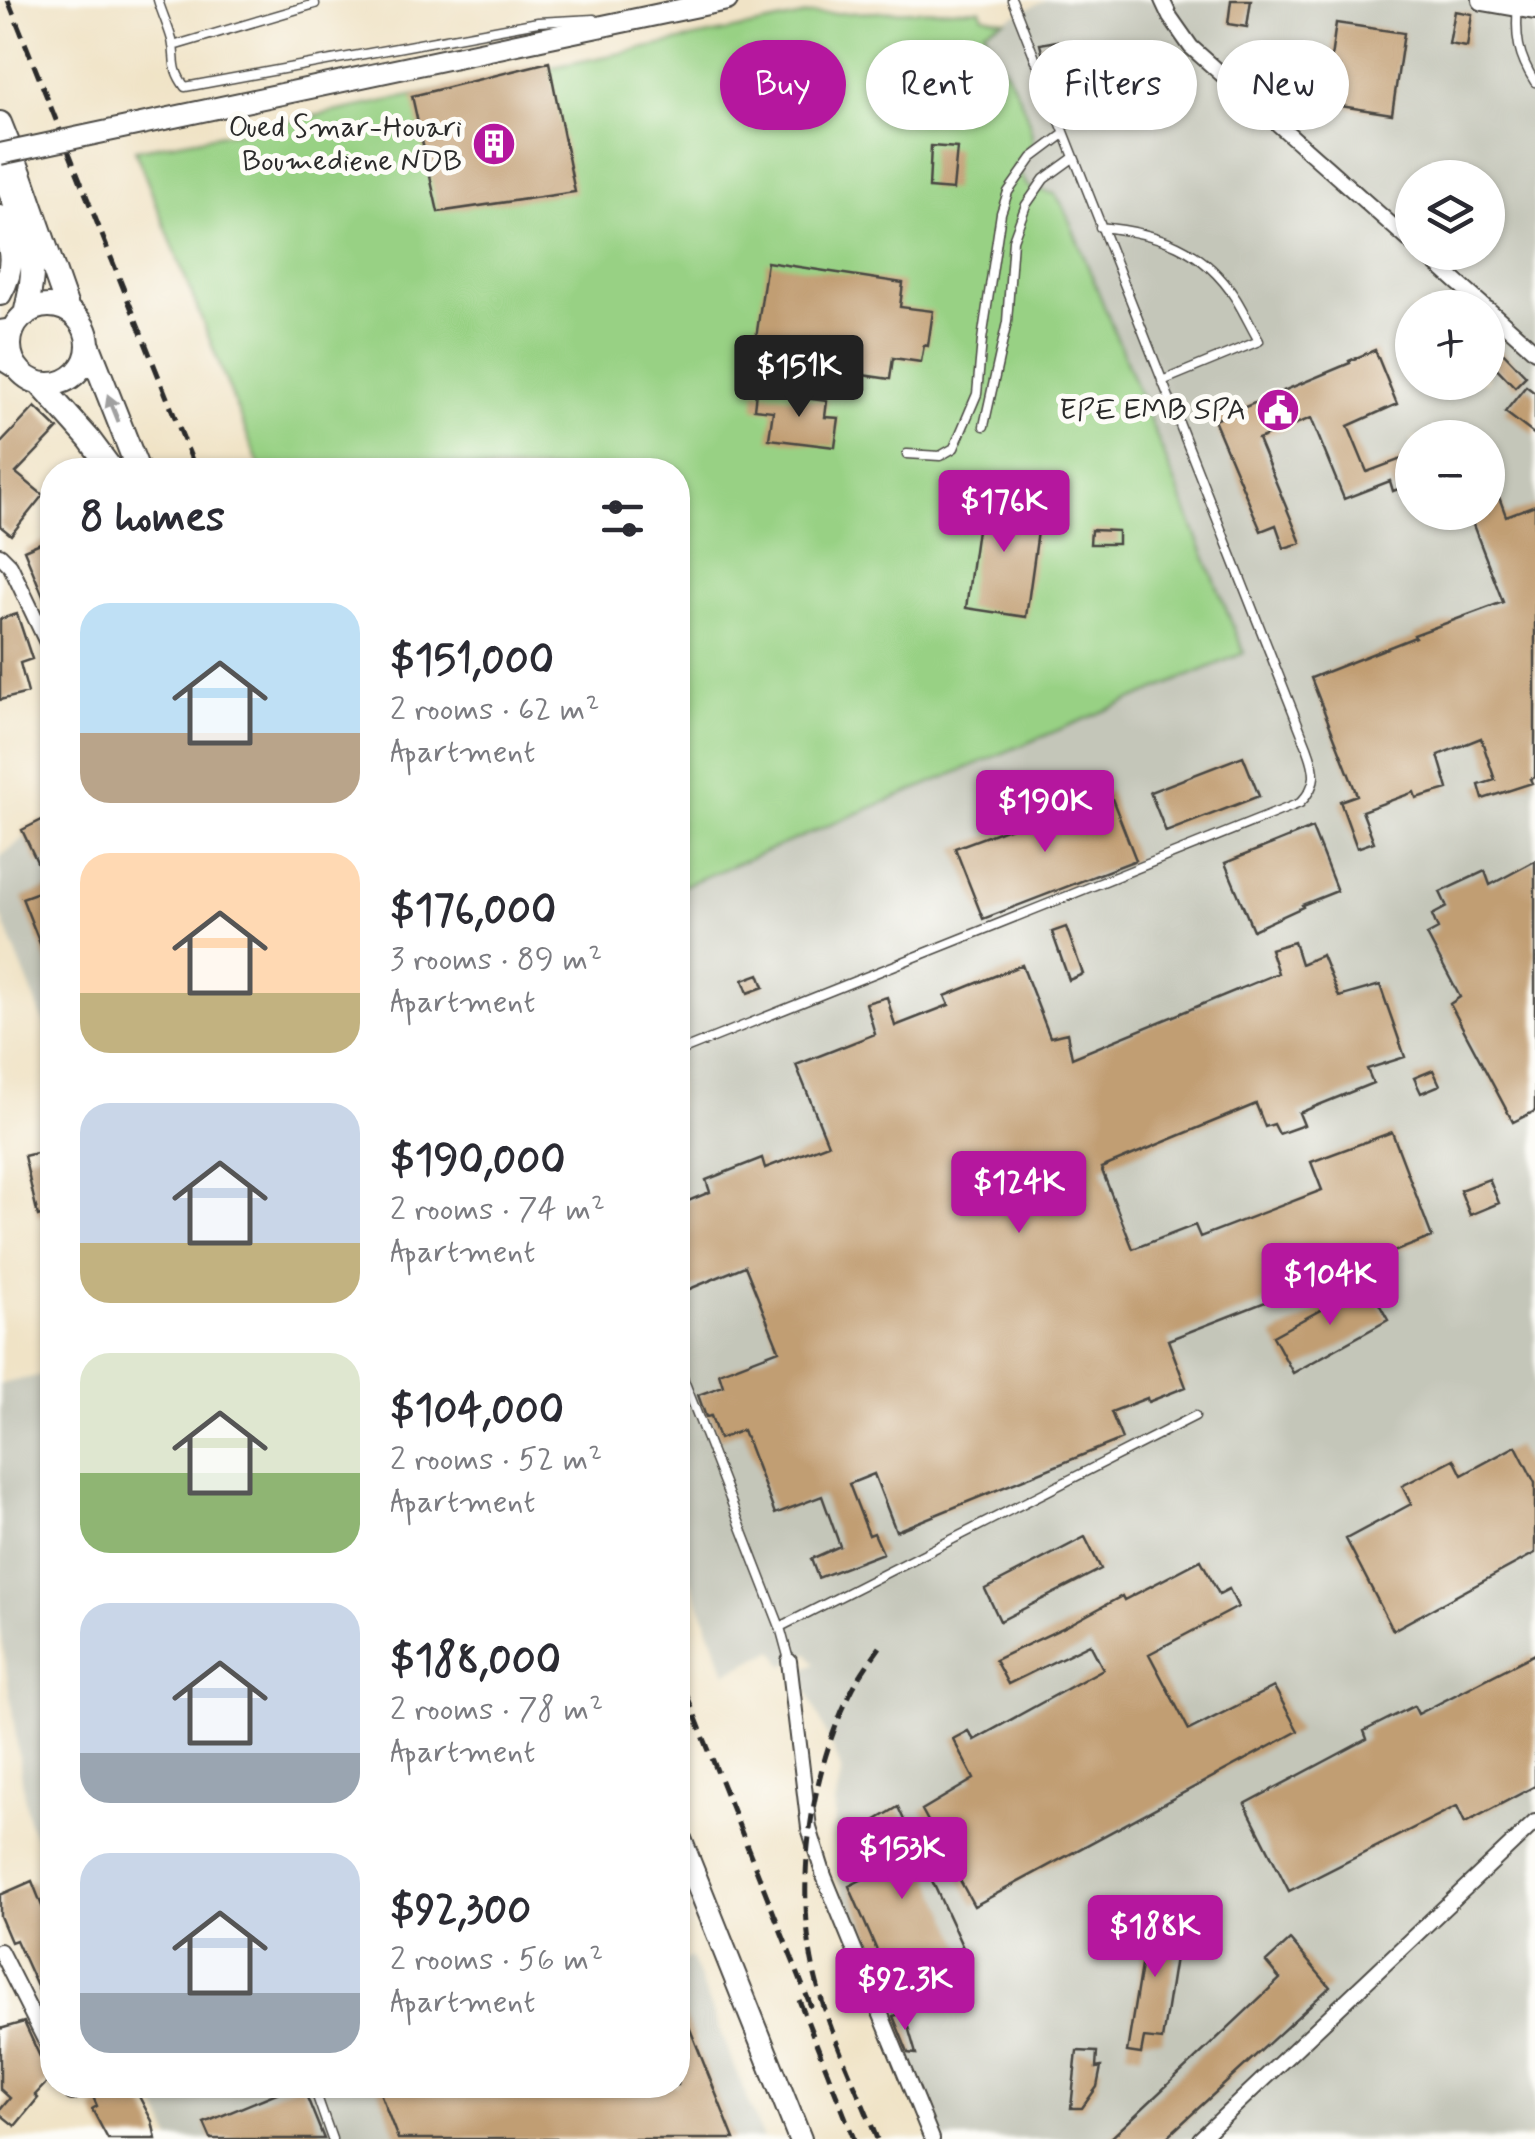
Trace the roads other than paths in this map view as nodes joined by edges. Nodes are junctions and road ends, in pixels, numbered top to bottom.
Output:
1 (158, 0) edge
2 (314, 0) edge
3 (727, 0) edge
4 (1012, 0) edge
5 (1162, 0) edge
6 (1484, 0) edge
7 (1527, 7) edge
8 (653, 15) junction
9 (174, 46) junction
10 (1535, 82) edge
11 (0, 123) edge
12 (1064, 134) junction
13 (0, 154) edge
14 (1073, 158) junction
15 (0, 169) edge
16 (0, 217) edge
17 (1100, 226) junction
18 (1395, 228) edge
19 (1443, 270) edge
20 (1463, 290) edge
21 (0, 294) edge
22 (68, 310) junction
23 (13, 325) edge
24 (1505, 326) edge
25 (88, 346) junction
26 (1535, 351) edge
27 (20, 370) edge
28 (1162, 381) junction
29 (984, 426) dead end
30 (906, 454) dead end
31 (103, 458) edge
32 (133, 458) edge
33 (0, 555) edge
34 (40, 628) edge
35 (690, 1047) edge
36 (690, 1396) edge
37 (1195, 1416) dead end
38 (780, 1626) junction
39 (789, 1661) joint
40 (1535, 1822) edge
41 (690, 1864) edge
42 (690, 1903) edge
43 (0, 1951) edge
44 (40, 2030) edge
45 (318, 2098) edge
46 (332, 2139) edge
47 (784, 2139) edge
48 (800, 2139) edge
49 (932, 2139) edge
50 (1200, 2139) edge

1 - 9 lane
2 - 9 lane
3 - 8 main road
4 - 12 lane
5 - 18 street
6 - 7 main road
7 - 10 lane
8 - 9 lane
8 - 13 main road, bridge
11 - 22 main road
12 - 14 lane
12 - 30 lane
14 - 17 lane
14 - 29 lane
15 - 23 main road
16 - 21 main road
17 - 28 lane
17 - 28 lane
19 - 20 street
22 - 23 main road
22 - 25 main road
23 - 27 main road
24 - 26 street
25 - 27 main road
32 -> 25 main road
27 - 31 main road
28 - 35 lane
33 - 34 street
36 - 38 lane
37 - 38 lane
38 - 39 lane
39 - 49 street
40 - 50 street
41 - 48 main road
42 - 47 main road
43 - 44 street
45 - 46 lane

